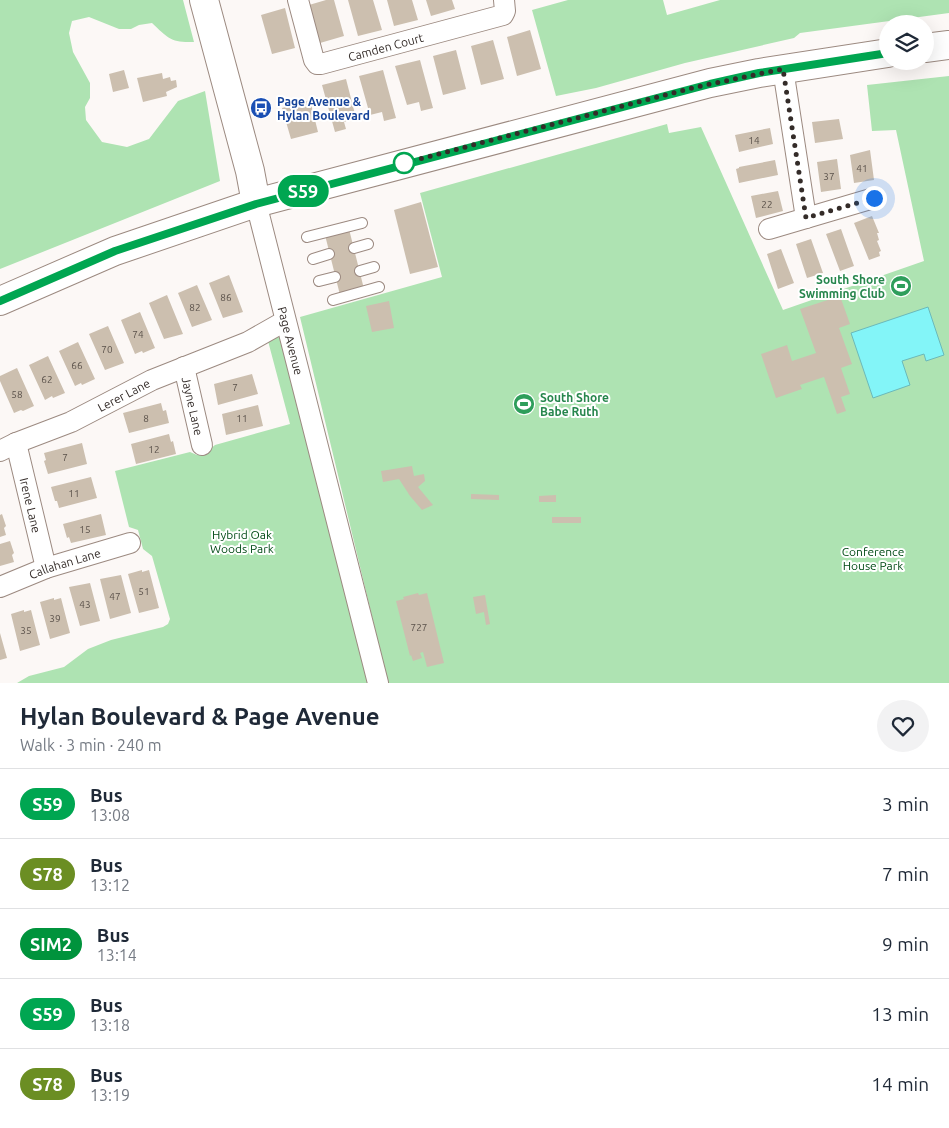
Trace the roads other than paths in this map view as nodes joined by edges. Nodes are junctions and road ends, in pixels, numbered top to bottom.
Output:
1 (204, 0) edge
2 (298, 0) edge
3 (504, 0) edge
4 (949, 45) edge
5 (934, 47) edge
6 (879, 54) edge
7 (783, 69) junction
8 (874, 198) dead end
9 (256, 204) junction
10 (806, 218) junction
11 (362, 223) dead end
12 (769, 229) dead end
13 (307, 237) dead end
14 (368, 244) dead end
15 (354, 248) dead end
16 (329, 254) dead end
17 (313, 259) dead end
18 (374, 267) dead end
19 (360, 271) dead end
20 (335, 277) dead end
21 (319, 281) dead end
22 (379, 287) dead end
23 (332, 300) dead end
24 (0, 301) edge
25 (285, 321) junction
26 (184, 367) junction
27 (202, 445) dead end
28 (8, 447) edge
29 (130, 543) dead end
30 (46, 568) junction
31 (0, 587) edge
32 (378, 683) edge

1 - 9 main road, Page Avenue
2 - 3 street, Camden Court
4 - 5 main road
6 - 7 main road
7 - 9 main road
7 - 10 street
8 - 10 street
9 - 24 main road
9 - 25 street, Page Avenue
10 - 12 street
11 - 13 lane
14 - 15 lane
16 - 17 lane
18 - 19 lane
20 - 21 lane
22 - 23 lane
25 - 26 street, Lerer Lane
25 - 32 street, Page Avenue
26 - 27 street, Jayne Lane
26 - 28 street, Lerer Lane
28 - 30 street, Irene Lane
29 - 30 street, Callahan Lane
30 - 31 street, Callahan Lane

